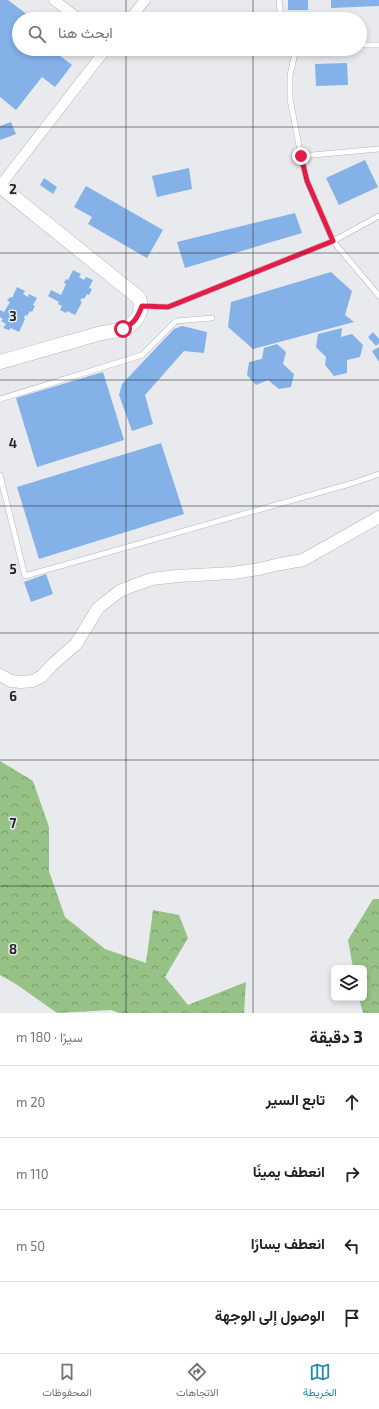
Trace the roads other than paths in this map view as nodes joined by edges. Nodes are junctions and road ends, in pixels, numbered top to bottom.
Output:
1 (54, 0) edge
2 (146, 0) edge
3 (279, 0) edge
4 (70, 12) edge
5 (136, 12) edge
6 (280, 12) edge
7 (367, 45) edge
8 (379, 45) edge
9 (101, 56) edge
10 (294, 56) edge
11 (379, 149) edge
12 (301, 156) junction
13 (3, 192) edge
14 (379, 216) edge
15 (333, 241) junction
16 (379, 296) edge
17 (142, 306) junction
18 (212, 318) dead end
19 (0, 362) edge
20 (0, 399) edge
21 (379, 474) edge
22 (0, 475) edge
23 (379, 517) edge
24 (0, 675) edge

1 - 4 street
2 - 5 street
3 - 6 lane
7 - 8 lane
9 - 13 street
10 - 12 lane
11 - 12 lane
12 - 15 lane
13 - 17 main road
14 - 15 lane
15 - 16 lane
15 - 17 lane
17 - 19 main road
18 - 20 lane
21 - 22 lane
23 - 24 street

